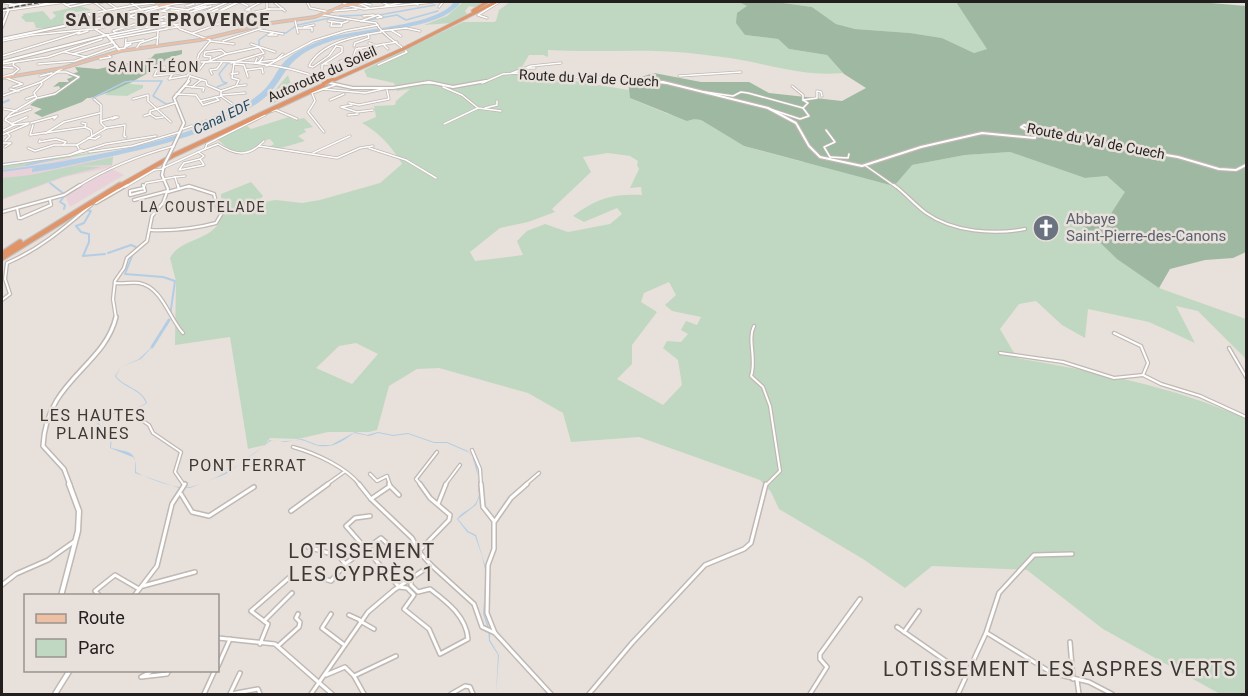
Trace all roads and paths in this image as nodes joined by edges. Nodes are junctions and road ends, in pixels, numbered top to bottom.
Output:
1 (2, 2) edge
2 (29, 2) edge
3 (53, 2) edge
4 (80, 2) edge
5 (94, 2) edge
6 (103, 2) edge
7 (107, 2) edge
8 (130, 2) edge
9 (176, 2) edge
10 (180, 2) edge
11 (191, 2) edge
12 (211, 2) edge
13 (224, 2) edge
14 (228, 2) edge
15 (232, 2) edge
16 (239, 2) edge
17 (260, 2) edge
18 (266, 2) edge
19 (274, 2) edge
20 (307, 2) edge
21 (362, 2) edge
22 (382, 2) edge
23 (404, 2) edge
24 (426, 2) edge
25 (433, 2) edge
26 (440, 2) edge
27 (487, 2) edge
28 (496, 2) edge
29 (64, 3) edge
30 (157, 3) edge
31 (417, 3) edge
32 (110, 4) junction
33 (169, 4) edge
34 (194, 4) dead end
35 (180, 5) junction
36 (347, 5) edge
37 (388, 5) junction
38 (100, 6) junction
39 (136, 6) junction
40 (186, 6) junction
41 (248, 6) dead end
42 (32, 7) junction
43 (205, 7) edge
44 (214, 7) junction
45 (377, 7) junction
46 (382, 7) junction
47 (397, 7) joint
48 (439, 7) dead end
49 (9, 8) junction
50 (163, 8) junction
51 (116, 9) junction
52 (171, 9) junction
53 (218, 9) dead end
54 (270, 9) junction
55 (360, 9) dead end
56 (105, 10) junction
57 (141, 10) junction
58 (156, 10) junction
59 (250, 10) dead end
60 (161, 11) junction
61 (198, 11) junction
62 (145, 12) junction
63 (166, 12) junction
64 (185, 12) junction
65 (234, 12) dead end
66 (246, 12) dead end
67 (3, 14) edge
68 (151, 14) junction
69 (158, 14) dead end
70 (325, 14) junction
71 (113, 15) junction
72 (171, 15) junction
73 (178, 15) junction
74 (230, 16) junction
75 (363, 16) dead end
76 (164, 17) junction
77 (377, 17) joint
78 (93, 18) junction
79 (132, 18) junction
80 (210, 18) junction
81 (487, 18) dead end
82 (121, 19) junction
83 (156, 19) dead end
84 (188, 19) junction
85 (160, 20) dead end
86 (163, 20) dead end
87 (194, 20) junction
88 (222, 20) dead end
89 (295, 20) junction
90 (460, 20) junction
91 (79, 21) junction
92 (231, 21) junction
93 (328, 21) dead end
94 (348, 21) junction
95 (361, 21) junction
96 (173, 22) junction
97 (332, 22) junction
98 (142, 23) dead end
99 (271, 23) junction
100 (342, 23) junction
101 (2, 25) edge
102 (137, 26) dead end
103 (146, 26) dead end
104 (158, 26) junction
105 (257, 26) junction
106 (314, 26) dead end
107 (378, 26) junction
108 (304, 27) junction
109 (298, 28) junction
110 (95, 29) junction
111 (181, 29) junction
112 (132, 30) junction
113 (260, 30) junction
114 (390, 30) junction
115 (38, 31) junction
116 (83, 31) junction
117 (312, 31) dead end
118 (420, 31) dead end
119 (141, 32) junction
120 (381, 32) junction
121 (116, 33) junction
122 (126, 33) junction
123 (193, 33) junction
124 (298, 33) dead end
125 (38, 34) junction
126 (78, 34) dead end
127 (283, 34) dead end
128 (368, 34) junction
129 (272, 35) junction
130 (277, 35) dead end
131 (401, 36) dead end
132 (158, 37) junction
133 (378, 37) dead end
134 (106, 38) junction
135 (126, 39) dead end
136 (210, 39) junction
137 (2, 40) edge
138 (146, 40) dead end
139 (64, 41) dead end
140 (94, 41) junction
141 (223, 41) junction
142 (114, 42) junction
143 (397, 42) junction
144 (49, 43) junction
145 (369, 43) dead end
146 (97, 44) dead end
147 (234, 44) dead end
148 (251, 44) dead end
149 (351, 44) dead end
150 (383, 44) junction
151 (69, 45) junction
152 (126, 45) junction
153 (157, 46) junction
154 (335, 46) junction
155 (377, 46) junction
156 (408, 46) junction
157 (259, 47) junction
158 (58, 48) junction
159 (359, 48) junction
160 (119, 49) junction
161 (136, 49) junction
162 (388, 49) dead end
163 (41, 52) junction
164 (64, 52) junction
165 (275, 52) dead end
166 (73, 54) junction
167 (226, 54) junction
168 (283, 54) dead end
169 (108, 55) junction
170 (2, 56) edge
171 (48, 57) junction
172 (263, 57) dead end
173 (257, 58) dead end
174 (86, 59) junction
175 (100, 59) dead end
176 (8, 61) junction
177 (276, 61) junction
178 (202, 62) junction
179 (222, 62) junction
180 (260, 62) junction
181 (234, 63) junction
182 (561, 63) dead end
183 (38, 64) dead end
184 (325, 64) junction
185 (2, 65) edge
186 (13, 65) junction
187 (378, 65) dead end
188 (266, 66) junction
189 (353, 66) dead end
190 (183, 68) dead end
191 (330, 68) dead end
192 (336, 68) dead end
193 (524, 68) junction
194 (535, 68) dead end
195 (164, 69) dead end
196 (176, 69) dead end
197 (58, 70) junction
198 (246, 70) junction
199 (322, 70) dead end
200 (198, 71) dead end
201 (741, 72) dead end
202 (238, 73) dead end
203 (512, 73) junction
204 (171, 74) junction
205 (212, 74) dead end
206 (231, 74) junction
207 (263, 74) dead end
208 (40, 76) dead end
209 (189, 76) junction
210 (241, 76) dead end
211 (679, 76) dead end
212 (2, 77) edge
213 (248, 77) dead end
214 (238, 79) junction
215 (202, 80) dead end
216 (40, 81) junction
217 (329, 82) junction
218 (24, 85) junction
219 (246, 85) dead end
220 (335, 85) junction
221 (184, 86) junction
222 (236, 86) junction
223 (792, 86) dead end
224 (13, 87) dead end
225 (192, 87) junction
226 (443, 87) junction
227 (322, 88) junction
228 (10, 89) dead end
229 (387, 89) junction
230 (19, 91) junction
231 (203, 91) dead end
232 (220, 91) junction
233 (704, 92) junction
234 (245, 93) dead end
235 (345, 93) junction
236 (365, 93) junction
237 (176, 94) junction
238 (187, 94) junction
239 (2, 95) edge
240 (221, 96) junction
241 (822, 96) dead end
242 (36, 97) junction
243 (362, 98) dead end
244 (26, 99) dead end
245 (94, 99) dead end
246 (133, 99) dead end
247 (185, 99) dead end
248 (330, 100) dead end
249 (803, 100) junction
250 (497, 101) dead end
251 (175, 103) junction
252 (349, 103) dead end
253 (355, 105) junction
254 (478, 108) junction
255 (483, 108) junction
256 (768, 108) junction
257 (803, 108) junction
258 (4, 109) dead end
259 (31, 109) dead end
260 (157, 109) junction
261 (373, 110) dead end
262 (17, 111) junction
263 (501, 111) dead end
264 (361, 112) junction
265 (100, 113) junction
266 (150, 114) junction
267 (348, 115) dead end
268 (144, 116) dead end
269 (27, 117) dead end
270 (164, 117) junction
271 (112, 118) dead end
272 (6, 119) junction
273 (54, 119) dead end
274 (297, 119) dead end
275 (2, 120) edge
276 (198, 120) dead end
277 (101, 121) junction
278 (171, 122) dead end
279 (82, 123) dead end
280 (201, 123) junction
281 (10, 124) junction
282 (30, 124) junction
283 (444, 124) dead end
284 (14, 125) junction
285 (85, 127) junction
286 (106, 128) junction
287 (182, 130) junction
288 (826, 130) dead end
289 (2, 131) edge
290 (324, 132) dead end
291 (7, 133) junction
292 (46, 133) junction
293 (2, 135) edge
294 (92, 136) junction
295 (100, 136) dead end
296 (156, 136) dead end
297 (350, 136) dead end
298 (64, 137) dead end
299 (126, 137) dead end
300 (88, 138) junction
301 (60, 139) junction
302 (40, 140) dead end
303 (264, 141) dead end
304 (3, 143) edge
305 (77, 145) junction
306 (63, 146) junction
307 (174, 146) junction
308 (259, 146) junction
309 (373, 146) dead end
310 (5, 147) dead end
311 (28, 147) dead end
312 (365, 147) junction
313 (205, 149) junction
314 (159, 150) junction
315 (172, 150) junction
316 (78, 151) junction
317 (198, 151) junction
318 (83, 152) junction
319 (849, 153) dead end
320 (310, 154) junction
321 (830, 157) junction
322 (200, 159) junction
323 (824, 159) junction
324 (2, 165) edge
325 (119, 165) junction
326 (1246, 165) edge
327 (112, 166) dead end
328 (866, 166) junction
329 (163, 167) junction
330 (185, 176) dead end
331 (175, 177) junction
332 (436, 178) dead end
333 (163, 179) junction
334 (144, 188) dead end
335 (179, 189) junction
336 (168, 192) junction
337 (50, 200) junction
338 (134, 200) dead end
339 (17, 208) junction
340 (2, 212) edge
341 (1025, 229) dead end
342 (150, 230) junction
343 (2, 256) edge
344 (115, 283) junction
345 (2, 300) edge
346 (754, 326) dead end
347 (183, 333) dead end
348 (1114, 333) dead end
349 (1229, 348) dead end
350 (1000, 353) dead end
351 (1143, 375) junction
352 (1246, 378) edge
353 (1246, 417) edge
354 (140, 419) dead end
355 (293, 447) dead end
356 (472, 450) dead end
357 (437, 452) dead end
358 (460, 465) dead end
359 (346, 471) junction
360 (539, 473) dead end
361 (370, 474) dead end
362 (390, 486) junction
363 (254, 487) dead end
364 (181, 494) junction
365 (399, 495) dead end
366 (371, 500) junction
367 (438, 504) junction
368 (291, 511) dead end
369 (370, 516) dead end
370 (494, 521) junction
371 (75, 541) junction
372 (308, 547) dead end
373 (391, 547) dead end
374 (366, 549) junction
375 (419, 550) junction
376 (1072, 554) dead end
377 (345, 564) junction
378 (431, 566) junction
379 (195, 572) dead end
380 (291, 576) dead end
381 (318, 577) dead end
382 (411, 579) junction
383 (2, 585) edge
384 (399, 587) junction
385 (140, 588) junction
386 (292, 593) dead end
387 (416, 593) junction
388 (62, 594) edge
389 (98, 594) edge
390 (136, 594) edge
391 (860, 599) dead end
392 (919, 611) dead end
393 (298, 614) dead end
394 (331, 614) dead end
395 (349, 615) dead end
396 (264, 621) junction
397 (360, 621) junction
398 (897, 627) dead end
399 (374, 629) dead end
400 (491, 632) junction
401 (904, 632) junction
402 (986, 633) junction
403 (219, 638) edge
404 (230, 639) junction
405 (1070, 642) dead end
406 (260, 644) junction
407 (343, 644) junction
408 (278, 646) junction
409 (396, 656) dead end
410 (219, 664) edge
411 (69, 672) edge
412 (150, 672) edge
413 (168, 672) edge
414 (214, 672) edge
415 (240, 673) dead end
416 (326, 675) junction
417 (966, 675) junction
418 (354, 676) junction
419 (1075, 679) junction
420 (322, 683) junction
421 (55, 694) edge
422 (204, 694) edge
423 (231, 694) edge
424 (260, 694) edge
425 (311, 694) edge
426 (332, 694) edge
427 (364, 694) edge
428 (451, 694) edge
429 (472, 694) edge
430 (551, 694) edge
431 (589, 694) edge
432 (810, 694) edge
433 (958, 694) edge
434 (1079, 694) edge
435 (1112, 694) edge

1 - 49 street
2 - 49 main road
3 - 42 street
4 - 29 street
5 - 6 street
5 - 29 street
5 - 38 street
7 - 32 street
8 - 39 street
9 - 33 main road
10 - 33 street
11 - 35 street
12 - 43 street
13 - 43 street
14 - 44 street
15 - 16 street
15 - 80 street
16 - 41 street
16 - 80 street
17 - 18 street
17 - 59 street
18 - 19 street
18 - 54 street
19 - 54 street
20 - 70 street
21 - 36 main road
21 - 45 street
22 - 37 street
23 - 37 street
24 - 31 street
25 - 31 street
26 - 48 street
27 - 90 highway
28 - 81 street
28 - 90 highway, Autoroute du Soleil
28 - 156 highway, Autoroute du Soleil
29 - 42 street
30 - 33 main road
30 - 39 street
30 - 50 street
30 - 57 main road
31 - 47 street
32 - 38 street
32 - 51 street
33 - 35 street
33 - 50 street
34 - 40 street
35 - 40 street
36 - 45 street
36 - 70 main road
37 - 46 street
38 - 56 street
39 - 51 street
39 - 57 street
40 - 64 street
42 - 49 street
43 - 44 street
43 - 44 street
43 - 53 street
43 - 61 street
43 - 61 street
43 - 64 street
43 - 80 street
43 - 87 street
45 - 46 street
46 - 47 street
49 - 67 main road
50 - 52 street
50 - 58 street
51 - 56 street
52 - 60 street
52 - 63 street
52 - 64 street
52 - 64 street
54 - 74 street
55 - 70 street
56 - 78 street
57 - 62 street
57 - 71 main road
58 - 60 street
58 - 62 street
60 - 63 street
60 - 68 street
61 - 64 street
61 - 84 street
62 - 68 street
62 - 79 street
63 - 72 street
64 - 72 street
64 - 73 street
64 - 73 street
64 - 84 street
65 - 74 street
66 - 74 street
67 - 101 main road
68 - 69 street
68 - 79 street
70 - 89 main road
70 - 94 street
71 - 78 main road
71 - 82 street
72 - 73 street
72 - 76 street
73 - 96 street
74 - 80 street
74 - 92 street
75 - 77 street
76 - 83 street
76 - 96 street
77 - 95 street
78 - 91 main road
79 - 82 street
80 - 87 street
80 - 88 street
80 - 96 street
80 - 111 street
82 - 110 street
84 - 87 street
84 - 96 street
85 - 86 street
89 - 99 main road
89 - 109 street
90 - 156 highway, Autoroute du Soleil
91 - 110 street
91 - 115 main road
92 - 99 street
92 - 123 street
93 - 97 street
94 - 95 street
94 - 100 street
95 - 107 street
96 - 104 street
96 - 104 street
96 - 104 street
96 - 111 street
97 - 100 street
97 - 100 street
98 - 121 street
99 - 105 main road
102 - 104 street
103 - 104 street
104 - 111 street
104 - 112 street
104 - 119 street
104 - 132 street
105 - 113 street
105 - 136 main road
106 - 108 street
107 - 120 street
107 - 177 street
108 - 109 street
108 - 117 street
109 - 124 street
110 - 116 street
110 - 126 street
110 - 134 street
111 - 123 street
112 - 121 street
112 - 122 street
113 - 129 street
113 - 141 street
114 - 118 street
114 - 120 street
114 - 131 street
115 - 125 street
115 - 137 main road
116 - 125 street
116 - 144 street
119 - 122 street
119 - 134 street
120 - 128 street
120 - 133 street
120 - 143 street
121 - 134 street
122 - 134 street
123 - 136 street
125 - 137 street
127 - 129 street
128 - 149 street
128 - 154 street
129 - 130 street
132 - 153 street
132 - 161 street
134 - 140 street
134 - 142 main road
134 - 151 main road
134 - 158 main road
135 - 152 street
136 - 141 street
136 - 153 main road
136 - 178 street
138 - 152 street
139 - 151 street
140 - 146 street
140 - 164 street
141 - 147 street
142 - 160 main road
142 - 166 street
143 - 150 street
143 - 187 street
144 - 158 street
144 - 170 street
145 - 155 street
148 - 157 street
150 - 155 street
150 - 162 street
151 - 158 main road
152 - 160 street
153 - 161 main road
154 - 154 street
154 - 184 street
155 - 159 street
156 - 217 highway, Autoroute du Soleil, bridge
157 - 165 street
157 - 167 street
157 - 181 street
158 - 163 main road
159 - 189 street
159 - 192 street
160 - 161 main road
160 - 169 main road
160 - 174 street
163 - 171 street
163 - 176 main road
164 - 166 street
164 - 171 street
166 - 174 street
167 - 178 street
167 - 178 street
168 - 177 street
169 - 174 main road
169 - 175 street
170 - 176 street
171 - 186 street
172 - 180 street
173 - 180 street
174 - 183 street
174 - 197 main road
176 - 185 main road
177 - 180 street
177 - 188 street
178 - 179 street, Route du Val de Cuech
178 - 200 street
178 - 209 street
179 - 181 street, Route du Val de Cuech
179 - 205 street
181 - 188 street, Route du Val de Cuech
181 - 198 street
181 - 206 street
182 - 193 street
184 - 191 street
184 - 199 street
185 - 186 street
185 - 186 street
186 - 212 street
188 - 217 street, Route du Val de Cuech
190 - 204 street
193 - 194 street
193 - 203 street
195 - 204 street
196 - 204 street
197 - 208 street
197 - 212 main road
197 - 216 street
197 - 242 street
198 - 207 street
198 - 213 street
201 - 211 street
202 - 206 street
203 - 226 street, Route du Val de Cuech
203 - 233 street, Route du Val de Cuech
204 - 209 street
206 - 214 street
209 - 221 street
209 - 232 street
210 - 214 street
212 - 218 street
214 - 222 street
215 - 225 street
216 - 218 street
216 - 242 street
217 - 220 street, Route du Val de Cuech
217 - 343 highway, Autoroute du Soleil
218 - 224 street
218 - 230 street
219 - 222 street
220 - 227 street
220 - 229 street, Route du Val de Cuech
221 - 225 street
221 - 237 street
222 - 232 street
223 - 249 street
225 - 231 street
226 - 229 street, Route du Val de Cuech
226 - 254 street
227 - 235 street
227 - 290 street
228 - 230 street
229 - 236 street
229 - 253 street
230 - 239 street
232 - 240 street
233 - 256 street, Route du Val de Cuech
233 - 257 street
234 - 240 street
235 - 236 street
235 - 248 street
236 - 243 street
237 - 238 street
237 - 251 street
238 - 240 street
238 - 247 street
240 - 280 street
241 - 249 street
242 - 244 street
242 - 262 street
245 - 265 street
246 - 260 street
249 - 257 street
250 - 255 street
251 - 260 street
251 - 287 street
252 - 253 street
253 - 264 street
254 - 255 street
254 - 283 street
255 - 263 street
256 - 257 street
256 - 323 street, Route du Val de Cuech
258 - 262 street
259 - 272 street
260 - 266 street
260 - 270 street
261 - 264 street
262 - 272 street
264 - 267 street
265 - 277 street
265 - 292 street
266 - 268 street
266 - 270 street
269 - 281 street
270 - 278 street
271 - 277 street
272 - 275 street
272 - 281 street
273 - 282 street
274 - 313 street
276 - 280 street
277 - 286 street
279 - 285 street
280 - 287 street
281 - 284 street
282 - 284 street
282 - 291 street
282 - 292 street
284 - 289 street
285 - 292 street
285 - 294 street
286 - 294 street
286 - 299 street
287 - 307 street
287 - 318 street
288 - 321 street
291 - 293 street
291 - 304 street
294 - 300 street
295 - 300 street
296 - 318 street
297 - 320 street
298 - 301 street
300 - 305 street
301 - 302 street
301 - 306 street
303 - 308 street
304 - 310 street
305 - 306 street
305 - 316 street
306 - 311 street
307 - 314 street
307 - 315 street
308 - 313 street
308 - 320 street
309 - 312 street
312 - 320 street
312 - 332 street
313 - 317 street
314 - 315 street
314 - 325 street
315 - 329 street, bridge
316 - 318 street
316 - 318 street
316 - 324 street
317 - 322 street
317 - 329 street
319 - 321 street
321 - 323 street
322 - 322 street
323 - 328 street, Route du Val de Cuech
325 - 327 street
325 - 337 street
326 - 328 street, Route du Val de Cuech
328 - 341 street
329 - 333 street
329 - 345 street
330 - 331 street
331 - 333 street
331 - 335 street
333 - 334 street
333 - 336 street
335 - 336 street
335 - 342 street
336 - 338 street
336 - 342 street
337 - 339 street
337 - 339 street
339 - 340 street
342 - 344 street
344 - 347 street
344 - 371 street
346 - 431 street
348 - 351 street
349 - 352 street
350 - 351 street
351 - 353 street
354 - 364 street
355 - 359 street
356 - 370 street
357 - 367 street
358 - 367 street
359 - 366 street
359 - 368 street
360 - 370 street
361 - 362 street
362 - 365 street
362 - 366 street
363 - 364 street
364 - 385 street
366 - 375 street
367 - 375 street
369 - 374 street
370 - 400 street
371 - 383 street
371 - 388 street
372 - 377 street
373 - 374 street
374 - 377 street
374 - 384 street
375 - 378 street
376 - 402 street
377 - 381 street
378 - 382 street
378 - 400 street
379 - 385 street
380 - 396 street
382 - 384 street
382 - 387 street
384 - 387 street
384 - 397 street
385 - 389 street
385 - 390 street
386 - 396 street
387 - 387 street
391 - 432 street
392 - 401 street
393 - 408 street
394 - 407 street
395 - 397 street
396 - 406 street
397 - 399 street
397 - 407 street
398 - 401 street
400 - 430 street
401 - 417 street
402 - 417 street
402 - 419 street
403 - 404 street
404 - 406 street
404 - 410 street
405 - 419 street
406 - 408 street
407 - 416 street
408 - 420 street
409 - 418 street
411 - 421 street
412 - 413 street
414 - 422 street
415 - 423 street
416 - 418 street
416 - 420 street
417 - 433 street
418 - 427 street
419 - 434 street
419 - 435 street
420 - 425 street
420 - 426 street
423 - 424 street
428 - 429 street

